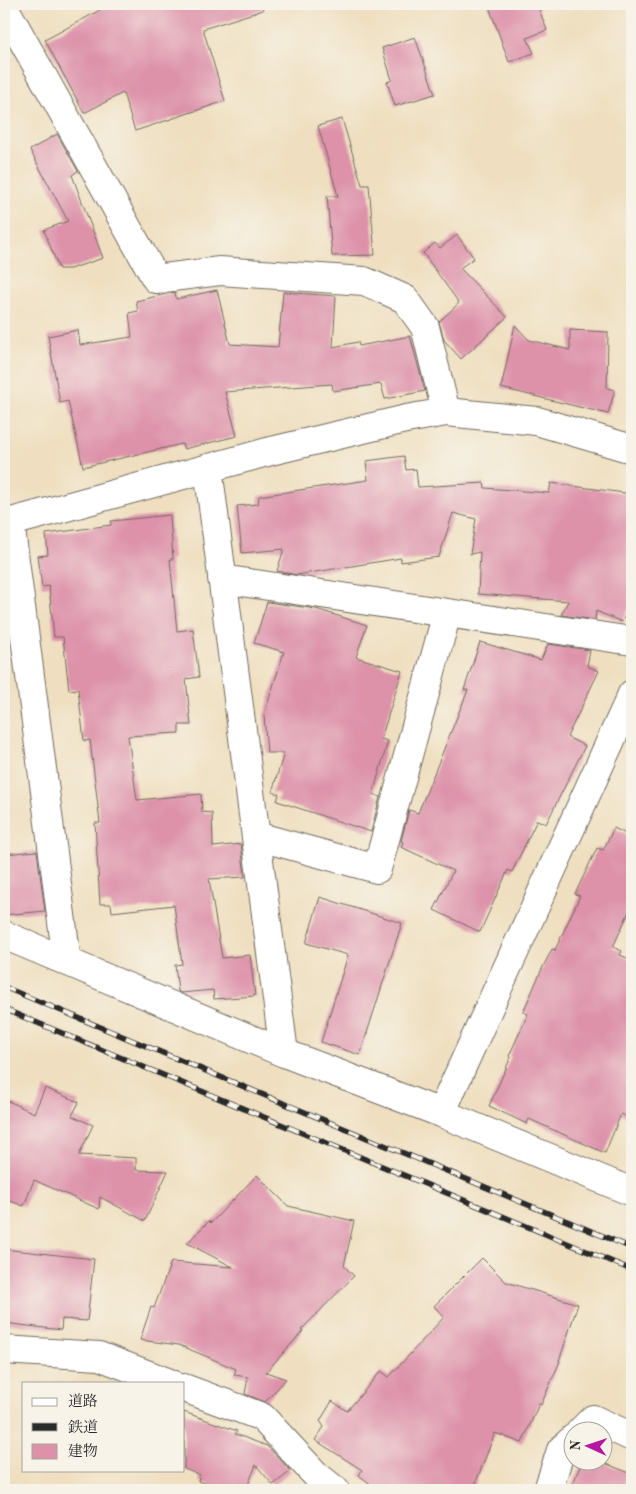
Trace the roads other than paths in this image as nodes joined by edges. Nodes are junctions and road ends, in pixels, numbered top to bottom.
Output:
1 (10, 9) edge
2 (446, 412) junction
3 (632, 449) edge
4 (208, 468) junction
5 (7, 523) edge
6 (222, 580) junction
7 (446, 613) junction
8 (632, 641) edge
9 (632, 694) edge
10 (256, 836) junction
11 (4, 935) edge
12 (67, 961) junction
13 (284, 1052) junction
14 (441, 1113) junction
15 (630, 1185) edge
16 (4, 1350) edge
17 (167, 1382) edge
18 (185, 1388) edge
19 (614, 1429) edge
20 (632, 1437) edge
21 (564, 1447) edge
22 (335, 1490) edge
23 (548, 1490) edge

1 - 2 street
2 - 3 street
2 - 4 street
4 - 5 street
4 - 6 street
5 - 12 street
6 - 7 street
6 - 10 street
7 - 8 street
7 - 10 street
9 - 14 street
10 - 13 street
11 - 12 street
12 - 13 street
13 - 14 street
14 - 15 street
16 - 17 street
18 - 22 street
19 - 20 street
21 - 23 street

